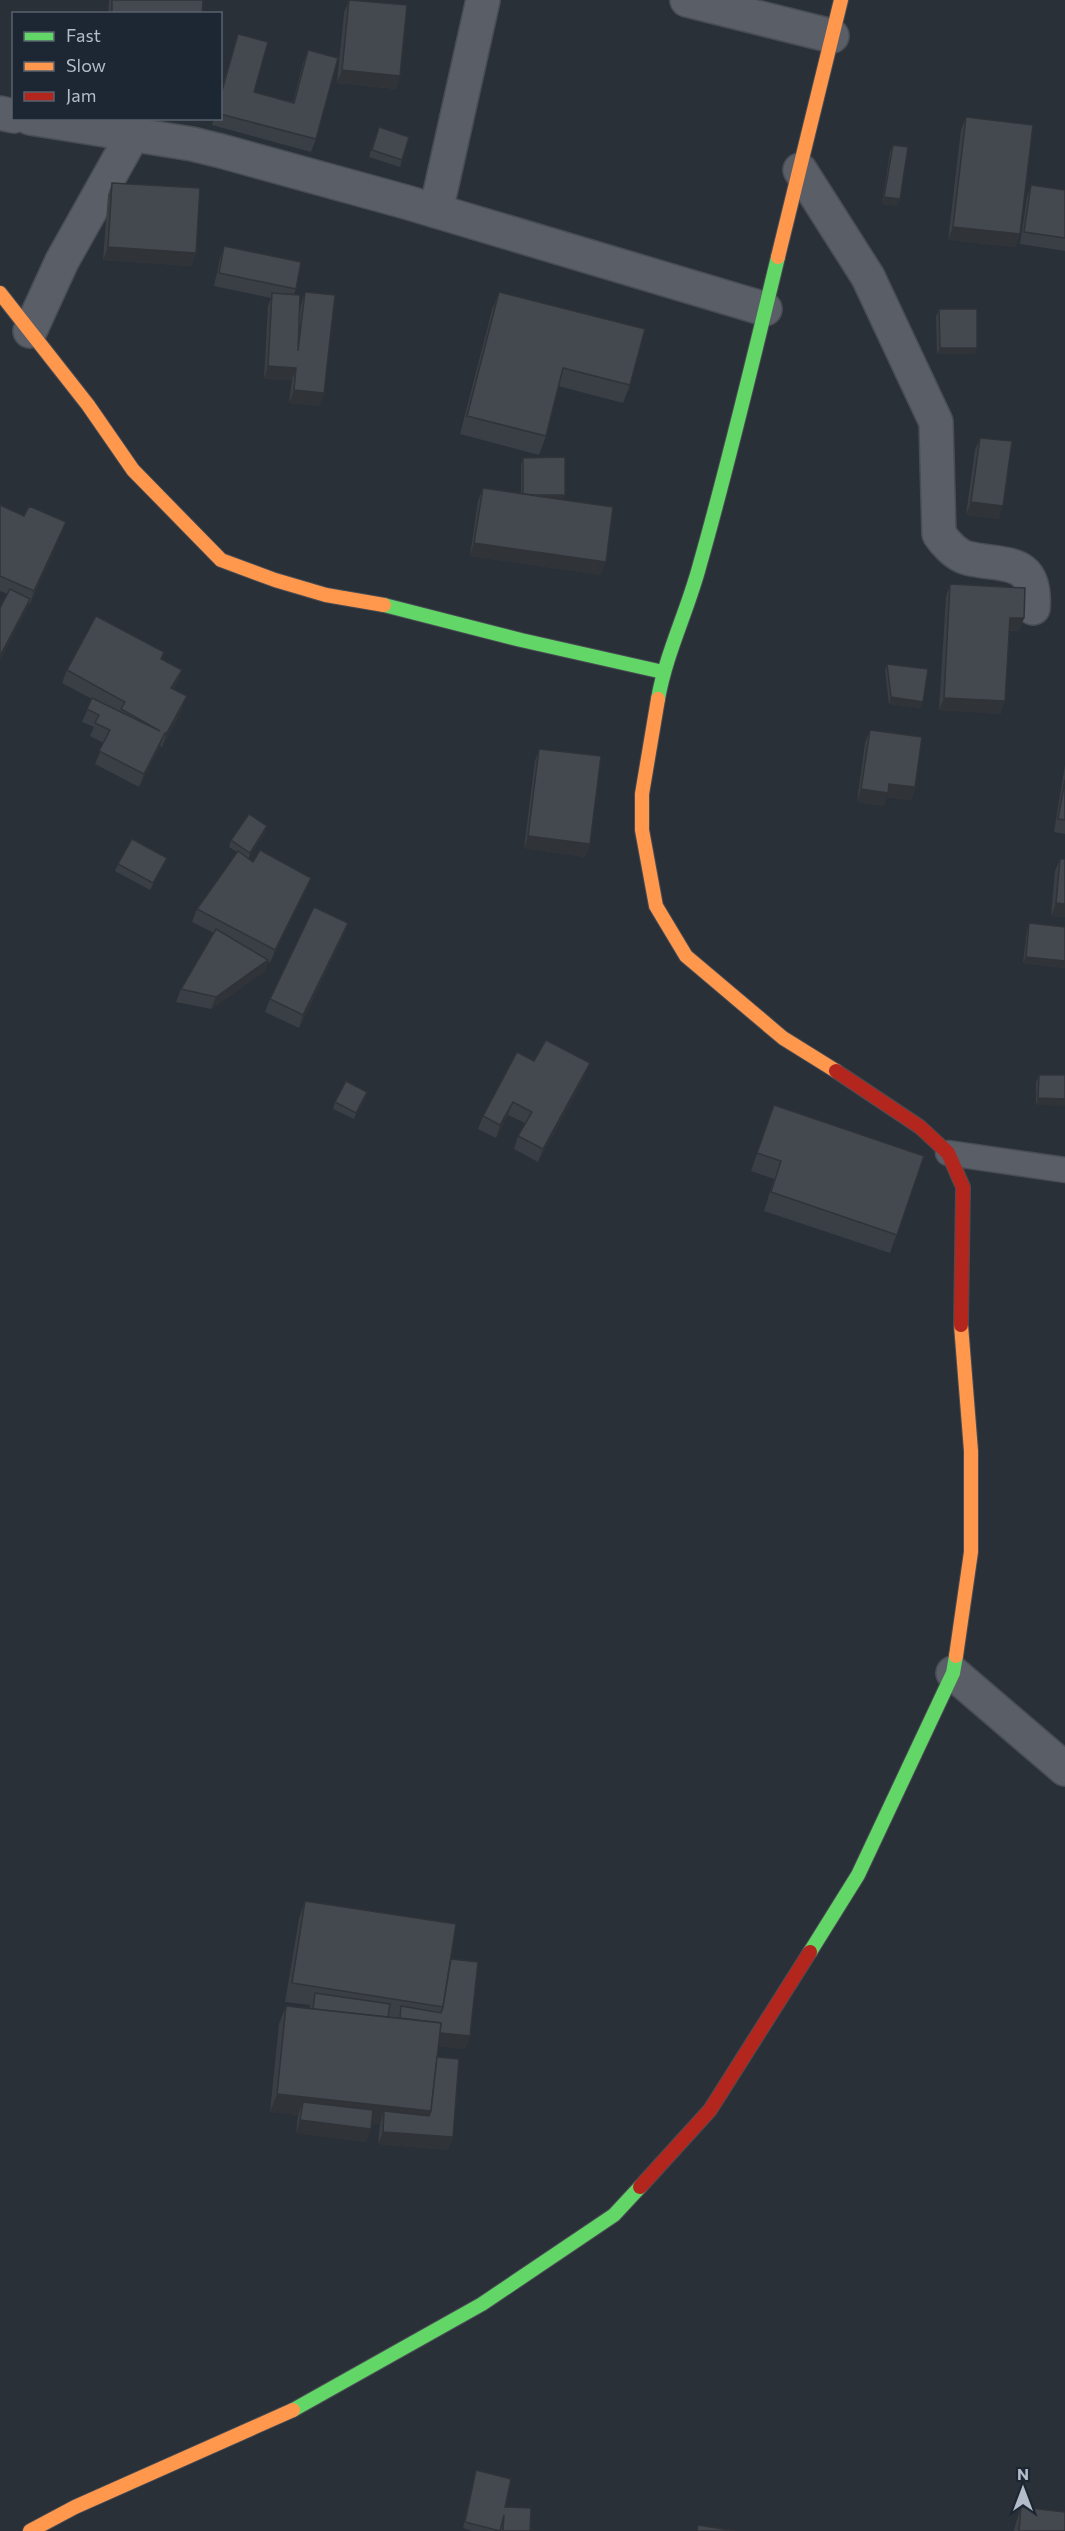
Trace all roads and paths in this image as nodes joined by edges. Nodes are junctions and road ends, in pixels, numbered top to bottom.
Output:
1 (483, 0) edge
2 (687, 0) edge
3 (841, 0) edge
4 (832, 36) junction
5 (41, 120) edge
6 (132, 136) junction
7 (800, 170) junction
8 (436, 211) junction
9 (0, 293) edge
10 (765, 309) junction
11 (30, 331) junction
12 (1033, 608) dead end
13 (663, 672) junction
14 (948, 1153) junction
15 (1065, 1170) edge
16 (953, 1673) junction
17 (1065, 1769) edge
18 (30, 2531) edge

1 - 8 street
2 - 4 street
3 - 4 street
4 - 7 street
5 - 6 street
6 - 8 street
6 - 11 street
7 - 10 street
7 - 12 street
8 - 10 street
9 - 11 street
10 - 13 street
11 - 13 street
13 - 14 street
14 - 15 lane
14 - 16 street
16 - 17 street
16 - 18 street

